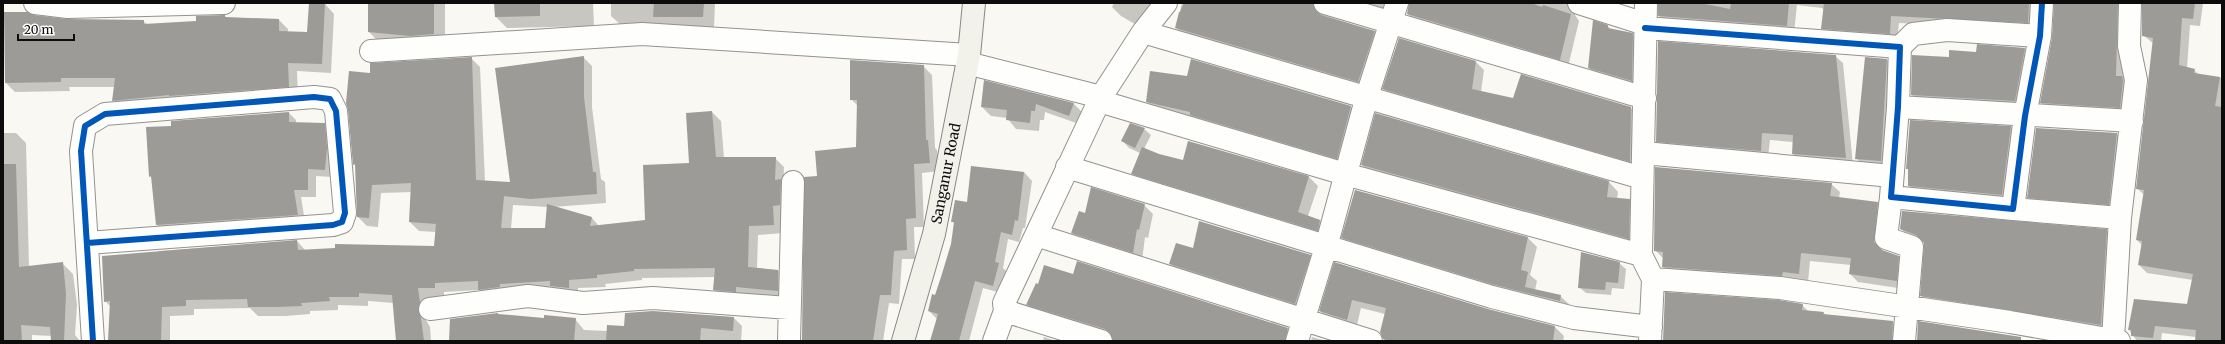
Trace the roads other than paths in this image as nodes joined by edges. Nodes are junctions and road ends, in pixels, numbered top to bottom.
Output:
1 (35, 3) edge
2 (224, 3) edge
3 (974, 3) edge
4 (1166, 3) edge
5 (1325, 3) edge
6 (1579, 3) edge
7 (2042, 3) edge
8 (2130, 3) edge
9 (1394, 12) edge
10 (1645, 18) edge
11 (1143, 32) junction
12 (2040, 36) junction
13 (1900, 47) junction
14 (371, 51) dead end
15 (968, 59) junction
16 (1367, 96) junction
17 (1645, 98) junction
18 (1100, 99) junction
19 (1898, 107) junction
20 (2025, 116) junction
21 (2132, 121) junction
22 (1644, 153) junction
23 (1067, 167) junction
24 (1345, 174) junction
25 (1642, 178) junction
26 (793, 182) dead end
27 (1891, 187) junction
28 (2013, 209) junction
29 (2120, 218) junction
30 (1036, 235) junction
31 (87, 243) junction
32 (1326, 247) junction
33 (1641, 255) junction
34 (1653, 279) junction
35 (1906, 306) junction
36 (788, 308) junction
37 (430, 309) dead end
38 (1005, 311) junction
39 (1302, 320) junction
40 (1651, 334) edge
41 (2116, 340) edge
42 (93, 341) edge
43 (789, 341) edge
44 (903, 341) edge
45 (994, 341) edge
46 (1101, 341) edge
47 (1297, 341) edge
48 (1371, 341) edge
49 (1904, 341) edge

1 - 2 street
3 - 15 main road, Sanganur Road
4 - 11 street
5 - 9 street
6 - 10 street
7 - 12 street
8 - 21 street
9 - 16 street
9 - 17 street
10 - 13 street
10 - 17 street
11 - 16 street
11 - 18 street
12 - 13 street
12 - 20 street
13 - 19 street
14 - 15 street
15 - 18 street
15 - 44 main road, Sanganur Road
16 - 24 street
16 - 25 street
17 - 22 street
18 - 23 street
18 - 24 street
19 - 20 street
19 - 27 street
20 - 21 street
20 - 28 street
21 - 29 street
22 - 25 street
22 - 27 street
23 - 30 street
23 - 32 street
24 - 32 street
24 - 33 street
25 - 33 street
26 - 36 street
27 - 28 street
27 - 35 street
28 - 29 street
29 - 41 street
30 - 38 street
30 - 39 street
31 - 31 street
31 - 42 street
32 - 39 street
32 - 40 street
33 - 34 street
34 - 35 street
34 - 40 street
35 - 41 street
35 - 49 street
36 - 37 street
36 - 43 street
38 - 45 street
38 - 46 street
39 - 47 street
39 - 48 street

